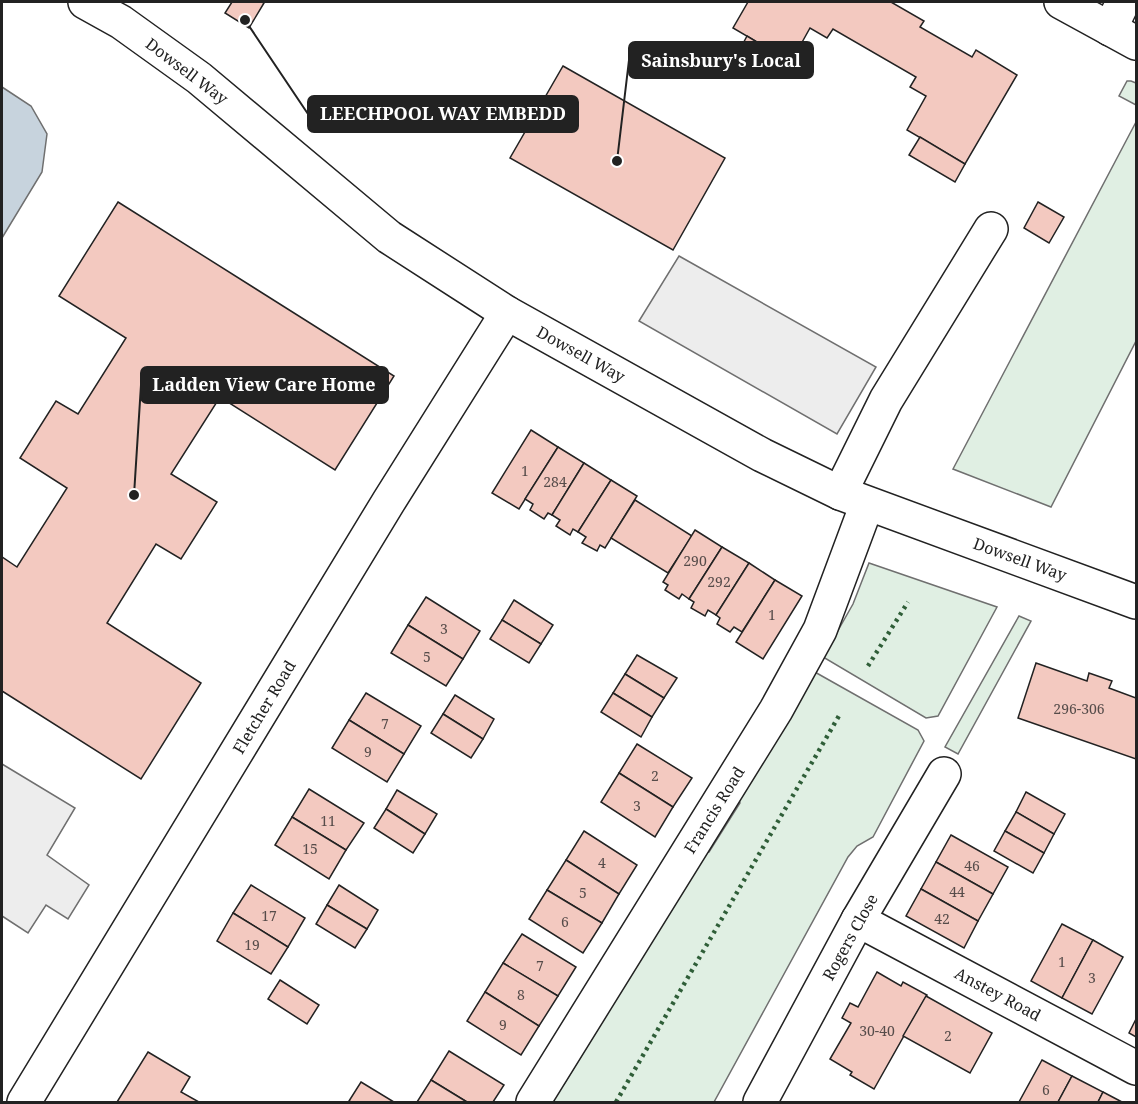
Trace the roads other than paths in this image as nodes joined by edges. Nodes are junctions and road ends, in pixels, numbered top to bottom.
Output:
1 (85, 2) edge
2 (1061, 2) edge
3 (127, 12) edge
4 (1123, 25) edge
5 (991, 229) dead end
6 (507, 313) junction
7 (854, 498) junction
8 (1137, 602) edge
9 (944, 774) dead end
10 (858, 920) junction
11 (1137, 1068) edge
12 (24, 1102) edge
13 (533, 1102) edge
14 (760, 1102) edge

1 - 3 street, Dowsell Way
2 - 4 street
3 - 6 street, Dowsell Way
5 - 7 street, Francis Road
6 - 7 street, Dowsell Way
6 - 12 street, Fletcher Road
7 - 8 street, Dowsell Way
7 - 13 street, Francis Road
9 - 10 street, Rogers Close
10 - 11 street, Anstey Road
10 - 14 street, Rogers Close

